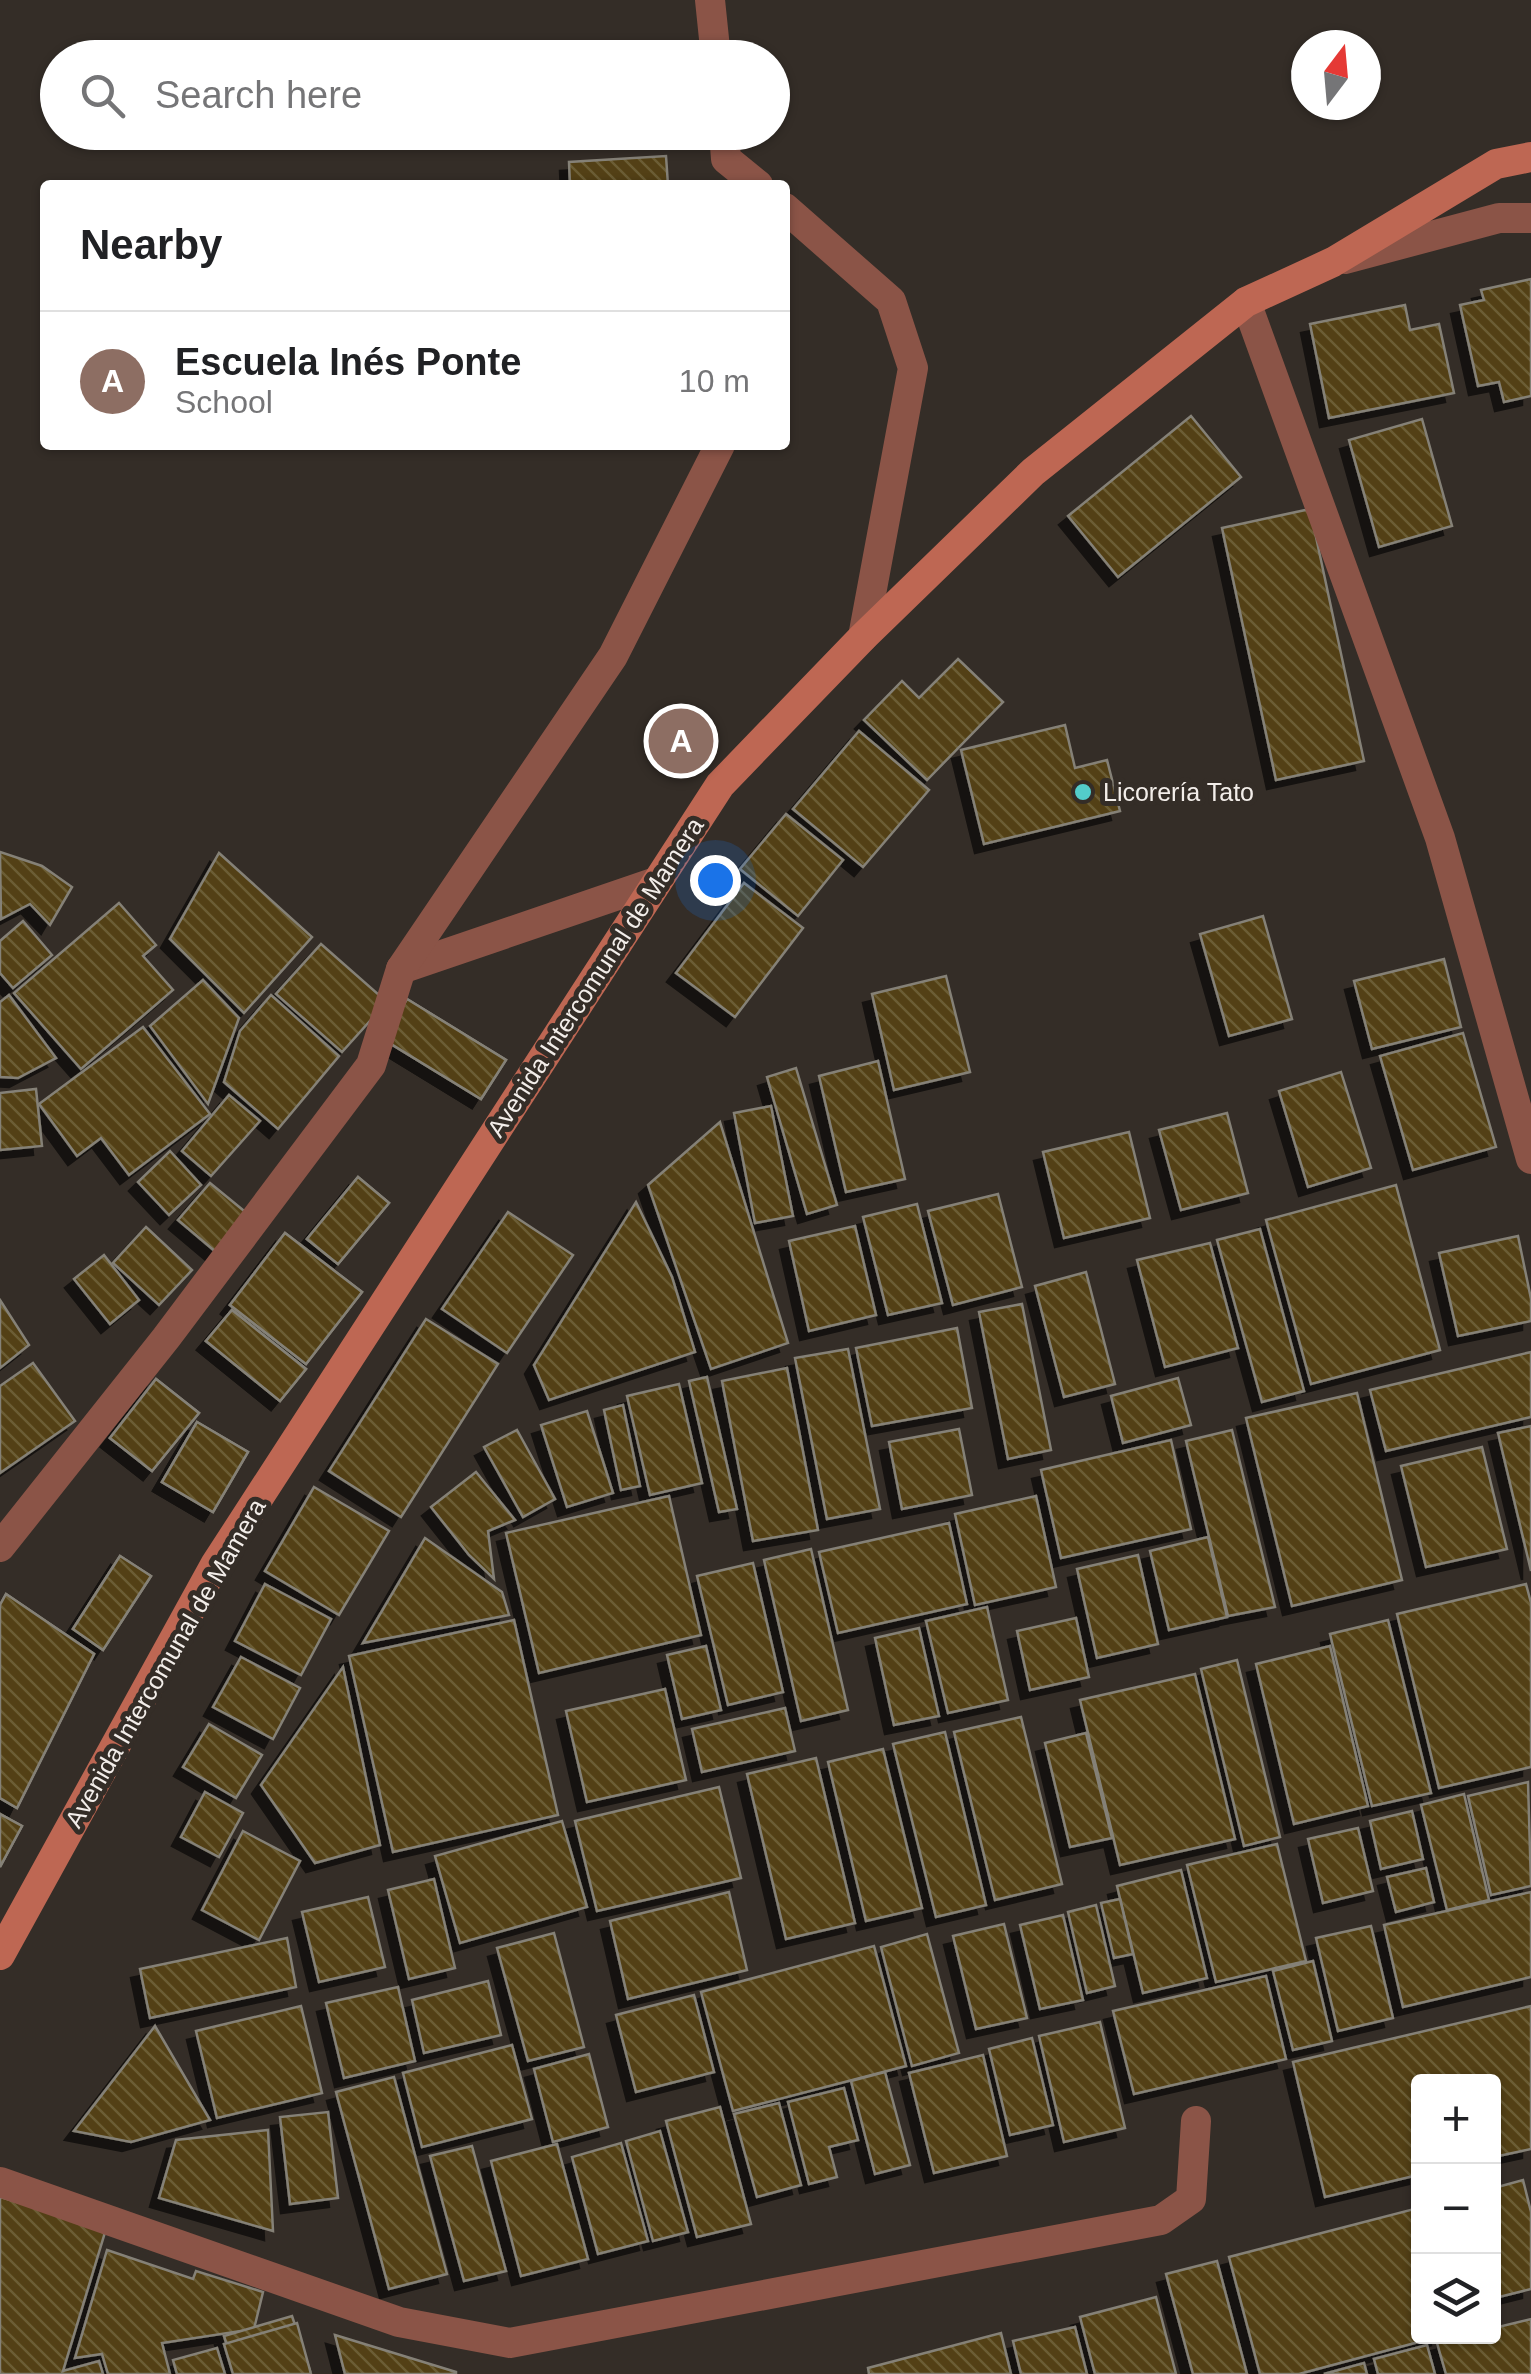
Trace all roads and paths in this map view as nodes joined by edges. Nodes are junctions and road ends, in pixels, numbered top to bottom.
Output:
1 (710, 0) edge
2 (714, 40) edge
3 (725, 150) edge
4 (1531, 158) edge
5 (752, 180) edge
6 (790, 212) edge
7 (1531, 218) edge
8 (1333, 262) junction
9 (1246, 302) junction
10 (717, 450) edge
11 (864, 636) junction
12 (656, 882) junction
13 (401, 969) junction
14 (1531, 1158) edge
15 (0, 1547) edge
16 (0, 1956) edge
17 (1196, 2121) dead end
18 (0, 2182) edge

1 - 2 street
3 - 5 street
4 - 8 street, Avenida Intercomunal de Mamera
6 - 11 street
7 - 8 street
8 - 9 street, Avenida Intercomunal de Mamera
9 - 11 street, Avenida Intercomunal de Mamera
9 - 14 street
10 - 13 street
11 - 12 street, Avenida Intercomunal de Mamera
12 - 13 street
12 - 16 street, Avenida Intercomunal de Mamera
13 - 15 street
17 - 18 street

